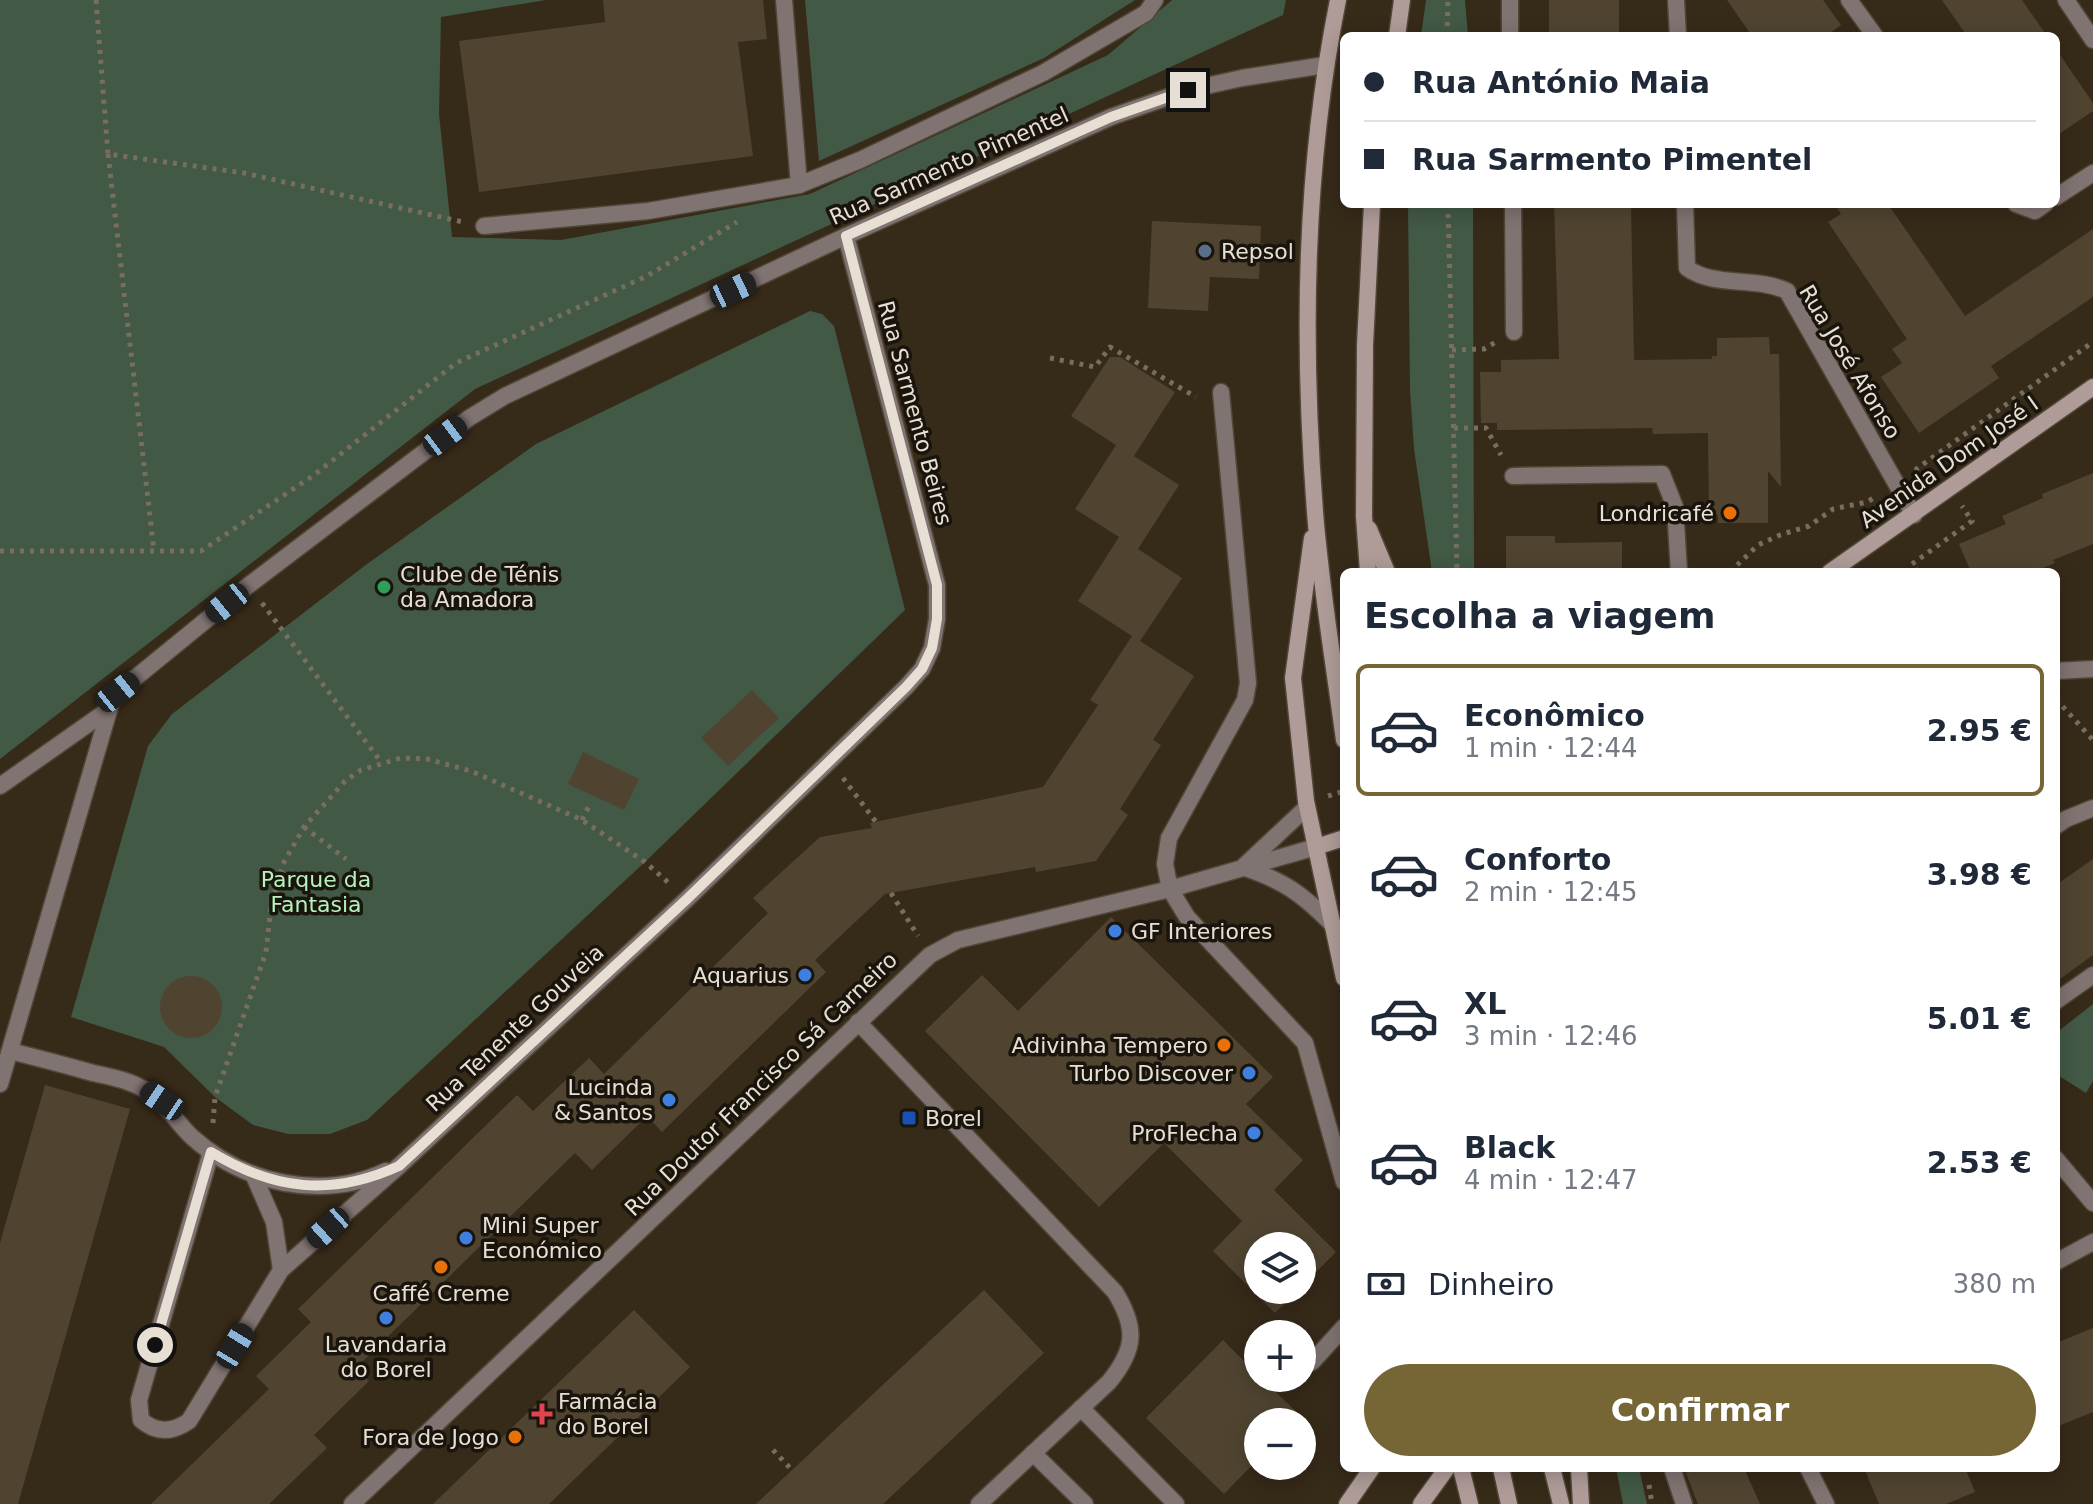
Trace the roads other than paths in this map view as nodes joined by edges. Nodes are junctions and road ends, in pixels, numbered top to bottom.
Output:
1 (784, 0) edge
2 (1155, 0) edge
3 (1338, 0) edge
4 (1402, 0) edge
5 (1510, 0) edge
6 (1676, 0) edge
7 (1849, 0) edge
8 (2066, 0) edge
9 (1398, 32) edge
10 (1510, 32) edge
11 (1678, 32) edge
12 (1872, 32) edge
13 (2093, 40) edge
14 (1325, 65) junction
15 (2093, 173) edge
16 (799, 185) junction
17 (2060, 194) edge
18 (1372, 208) edge
19 (1513, 208) edge
20 (1685, 208) edge
21 (484, 226) road end
22 (846, 236) junction
23 (1514, 332) road end
24 (2093, 387) edge
25 (1221, 392) dead end
26 (1513, 476) road end
27 (1315, 512) junction
28 (1914, 515) junction
29 (1364, 516) junction
30 (1368, 568) edge
31 (1385, 568) edge
32 (1679, 568) edge
33 (1836, 568) edge
34 (932, 648) joint
35 (2093, 669) edge
36 (2060, 671) edge
37 (1340, 709) edge
38 (108, 710) junction
39 (0, 786) edge
40 (1307, 807) junction
41 (2093, 808) edge
42 (2060, 823) edge
43 (1340, 839) edge
44 (1316, 847) junction
45 (1243, 867) junction
46 (1170, 889) junction
47 (1331, 923) junction
48 (1340, 961) edge
49 (2093, 975) edge
50 (2060, 998) edge
51 (858, 1022) junction
52 (10, 1051) junction
53 (0, 1084) edge
54 (211, 1152) junction
55 (2060, 1164) edge
56 (399, 1166) junction
57 (1340, 1168) edge
58 (253, 1174) junction
59 (2093, 1203) edge
60 (2093, 1242) edge
61 (2060, 1260) edge
62 (281, 1270) junction
63 (1340, 1331) edge
64 (1316, 1358) edge
65 (1081, 1408) junction
66 (1033, 1453) junction
67 (1369, 1472) edge
68 (1444, 1472) edge
69 (1462, 1472) edge
70 (1502, 1472) edge
71 (1553, 1472) edge
72 (1579, 1472) edge
73 (1673, 1472) edge
74 (1810, 1472) edge
75 (352, 1504) edge
76 (979, 1504) edge
77 (1085, 1504) edge
78 (1176, 1504) edge
79 (1347, 1504) edge
80 (1421, 1504) edge
81 (1470, 1504) edge
82 (1509, 1504) edge
83 (1561, 1504) edge
84 (1581, 1504) edge
85 (1684, 1504) edge
86 (1826, 1504) edge

1 - 16 street
2 - 16 street
3 - 14 main road
4 - 9 main road
5 - 10 street
6 - 11 street
7 - 12 street
8 - 13 street
14 - 22 street, Rua Sarmento Pimentel
14 - 27 main road
15 - 17 street
16 - 21 street
18 - 29 main road
19 - 23 street
20 - 28 street, Rua José Afonso
22 - 34 street, Rua Sarmento Beires
22 - 38 street, Rua Sarmento Pimentel
24 - 28 main road, Avenida Dom José I
25 - 46 street
26 - 32 street
27 - 37 main road
27 - 40 main road
28 - 33 main road, Avenida Dom José I
29 - 30 main road
29 - 31 main road
34 - 56 street, Rua Tenente Gouveia
35 - 36 street
38 - 39 street
38 - 52 street, Rua Sarmento Pimentel
40 - 44 main road
40 - 45 street, Rua Doutor Francisco Sá Carneiro
41 - 42 street
43 - 44 main road
44 - 45 street, Rua Doutor Francisco Sá Carneiro
44 - 47 main road
45 - 46 street, Rua Doutor Francisco Sá Carneiro
45 - 47 street
46 - 51 street, Rua Doutor Francisco Sá Carneiro
46 - 57 street
47 - 48 main road
49 - 50 street
51 - 65 street
51 - 75 street, Rua Doutor Francisco Sá Carneiro
52 - 53 street, Rua Sarmento Pimentel
52 - 54 street
54 - 58 street
54 - 62 street, Rua Tenente Gouveia
55 - 59 street
56 - 58 street
56 - 62 street, Rua Tenente Gouveia
58 - 62 street
60 - 61 street
63 - 64 street
65 - 66 street
65 - 78 street
66 - 76 street
66 - 77 street
67 - 79 main road
68 - 80 main road
69 - 81 main road
70 - 82 main road
71 - 83 main road
72 - 84 main road
73 - 85 street
74 - 86 street

